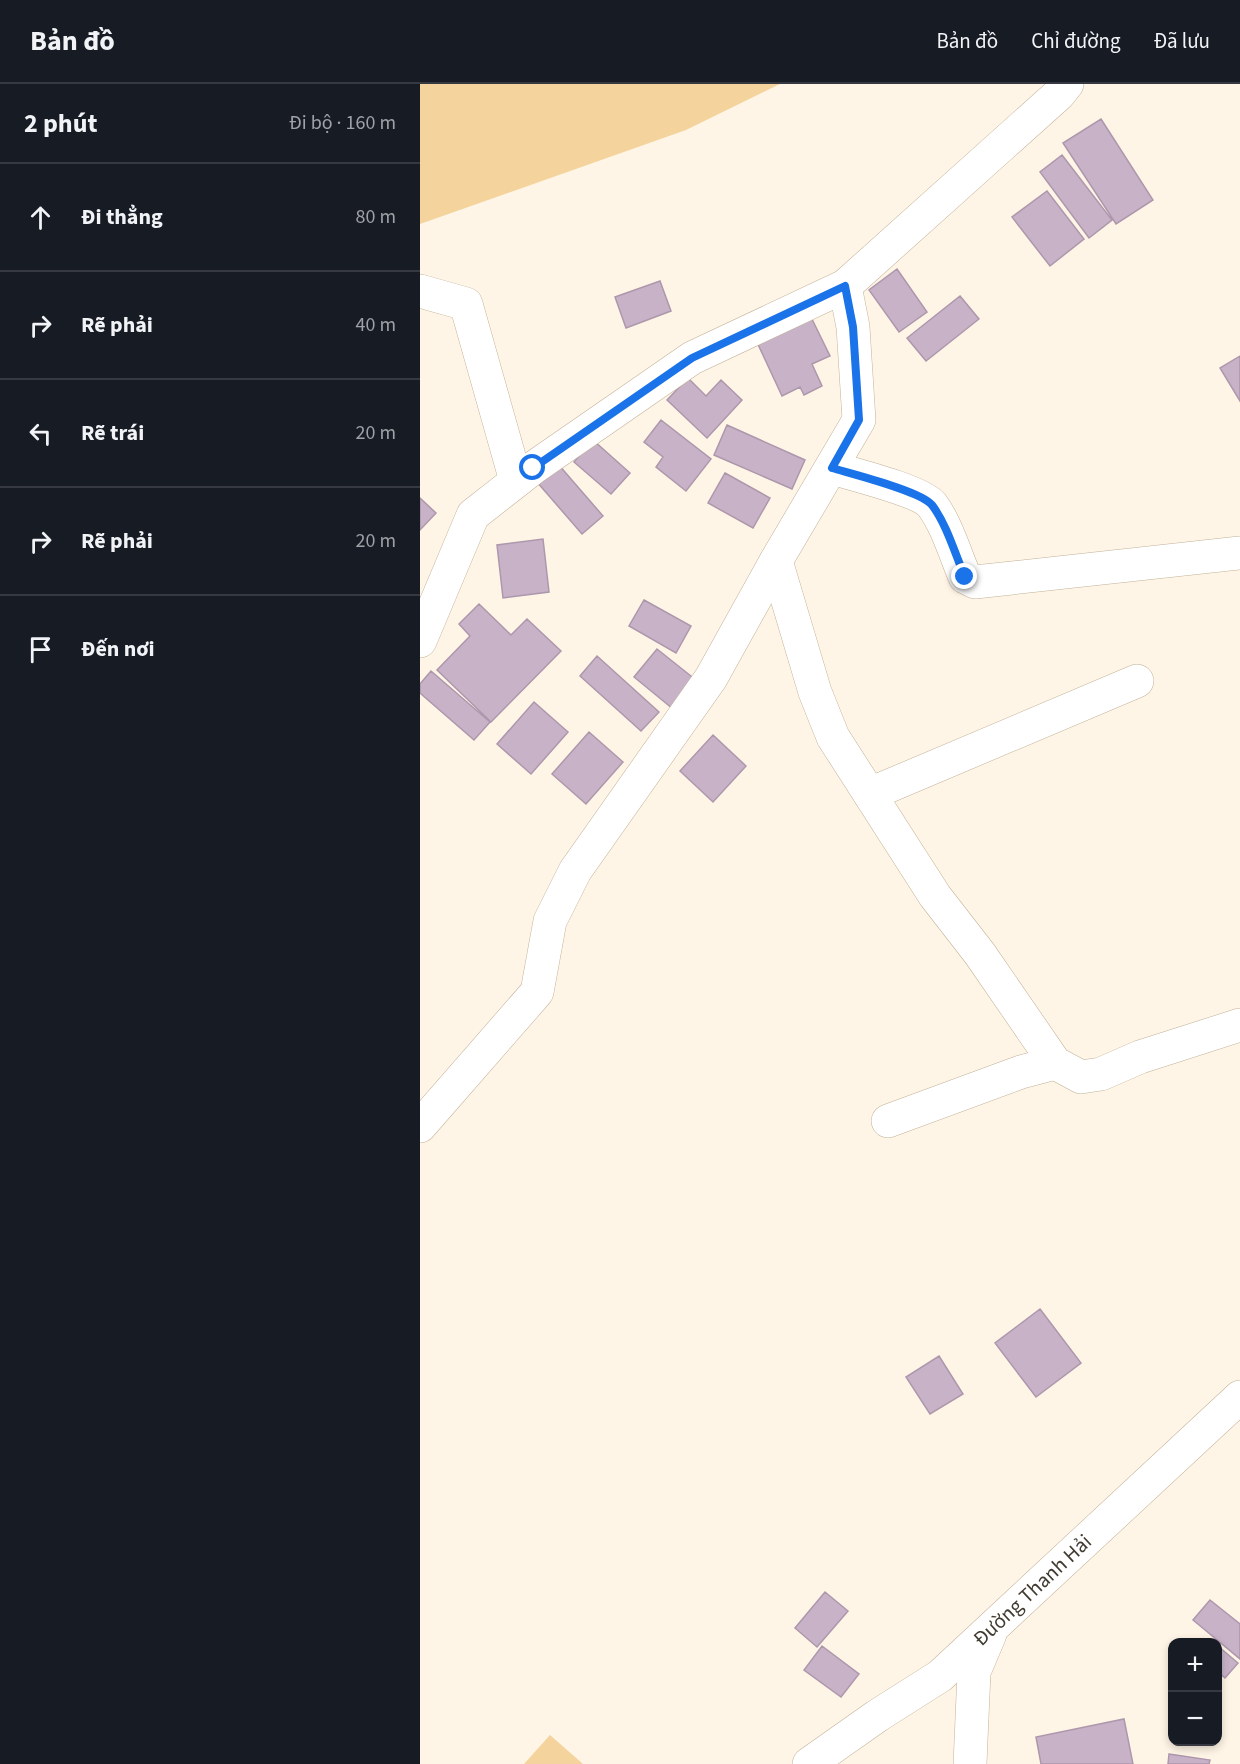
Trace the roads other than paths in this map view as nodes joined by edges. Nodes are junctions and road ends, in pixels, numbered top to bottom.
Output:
1 (1067, 84) edge
2 (845, 286) junction
3 (420, 291) edge
4 (832, 468) junction
5 (516, 481) junction
6 (1240, 554) edge
7 (776, 561) junction
8 (420, 641) edge
9 (1137, 681) dead end
10 (870, 794) junction
11 (1240, 1024) edge
12 (1055, 1063) junction
13 (888, 1121) dead end
14 (420, 1126) edge
15 (1240, 1397) edge
16 (994, 1625) junction
17 (809, 1764) edge
18 (970, 1764) edge

1 - 2 street
2 - 4 street
2 - 5 street
3 - 5 street
4 - 6 street
4 - 7 street
5 - 8 street
7 - 10 street
7 - 14 street
9 - 10 street
10 - 12 street
11 - 12 street
12 - 13 street
15 - 16 street, Đường Thanh Hải
16 - 17 street, Đường Thanh Hải
16 - 18 street

